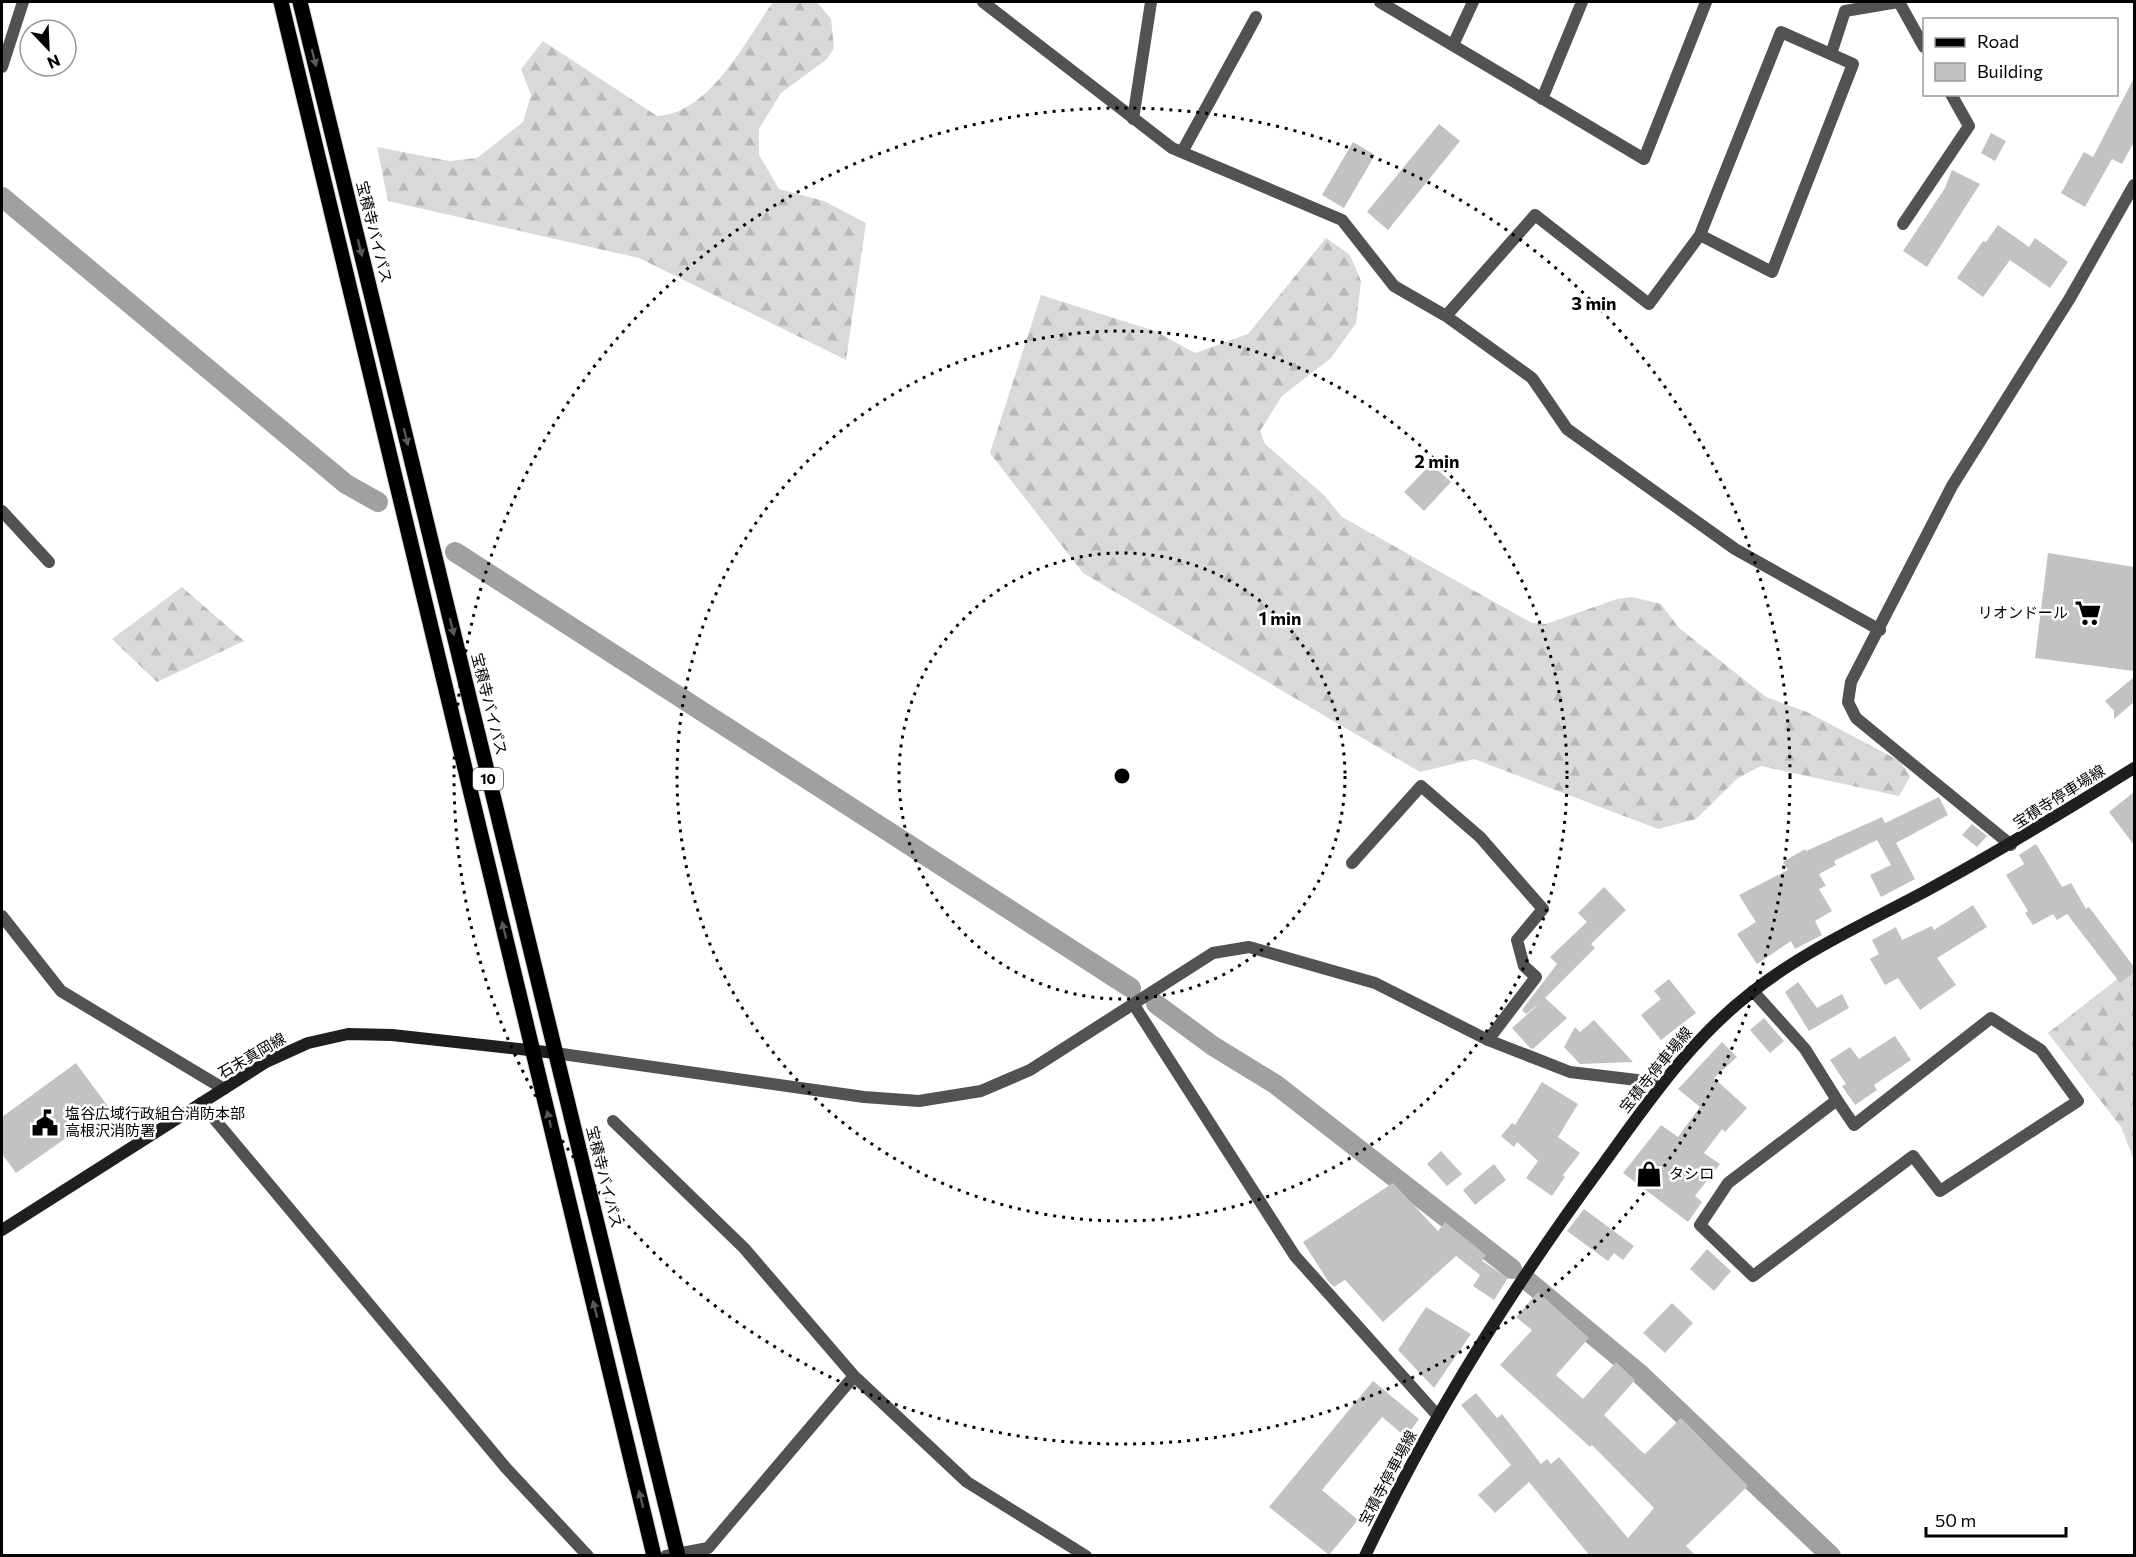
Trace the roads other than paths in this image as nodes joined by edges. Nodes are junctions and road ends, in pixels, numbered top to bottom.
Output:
1 (23, 2) edge
2 (281, 2) edge
3 (300, 2) edge
4 (982, 2) edge
5 (1151, 2) edge
6 (1380, 2) edge
7 (1473, 2) edge
8 (1582, 2) edge
9 (1706, 2) edge
10 (1898, 2) edge
11 (1257, 17) dead end
12 (6, 41) edge
13 (1453, 45) junction
14 (1923, 45) edge
15 (1831, 54) junction
16 (2, 67) edge
17 (1952, 96) edge
18 (1542, 99) junction
19 (1133, 119) junction
20 (1182, 152) junction
21 (2134, 185) edge
22 (1903, 224) dead end
23 (1700, 235) junction
24 (1446, 316) junction
25 (2, 511) edge
26 (49, 562) dead end
27 (1880, 630) junction
28 (2134, 768) edge
29 (2011, 845) junction
30 (1352, 863) dead end
31 (2, 916) edge
32 (1753, 992) junction
33 (1134, 1005) junction
34 (1488, 1040) junction
35 (533, 1050) junction
36 (555, 1053) junction
37 (1662, 1083) junction
38 (224, 1089) junction
39 (1837, 1101) junction
40 (201, 1103) junction
41 (613, 1121) dead end
42 (2, 1230) edge
43 (854, 1376) junction
44 (1438, 1416) junction
45 (673, 1554) edge
46 (588, 1556) edge
47 (654, 1556) edge
48 (1086, 1556) edge
49 (1365, 1556) edge

1 - 12 street
35 -> 2 main road, 10
3 -> 36 main road, 宝積寺バイパス / 10
4 - 19 street
5 - 19 street
6 - 13 street
7 - 13 street
8 - 18 street
9 - 18 street
10 - 14 street
10 - 15 street
11 - 20 street
12 - 16 street
13 - 18 street
15 - 23 street
15 - 23 street
17 - 22 street
19 - 20 street
20 - 24 street
21 - 27 street
23 - 24 street
24 - 27 street
25 - 26 street
27 - 29 street
28 - 29 main road, 宝積寺停車場線
29 - 32 main road, 宝積寺停車場線
30 - 34 street
31 - 38 street
32 - 37 main road, 宝積寺停車場線
32 - 39 street
33 - 34 street
33 - 36 street
33 - 44 street
34 - 37 street
35 - 36 main road, 石末真岡線
35 - 38 main road, 石末真岡線
47 -> 35 main road, 10
36 - 45 main road, 宝積寺バイパス / 10
37 - 44 main road, 宝積寺停車場線
38 - 40 main road, 石末真岡線
39 - 39 street
40 - 42 main road, 石末真岡線
40 - 46 street
41 - 43 street
43 - 45 street
43 - 48 street
44 - 49 main road, 宝積寺停車場線

